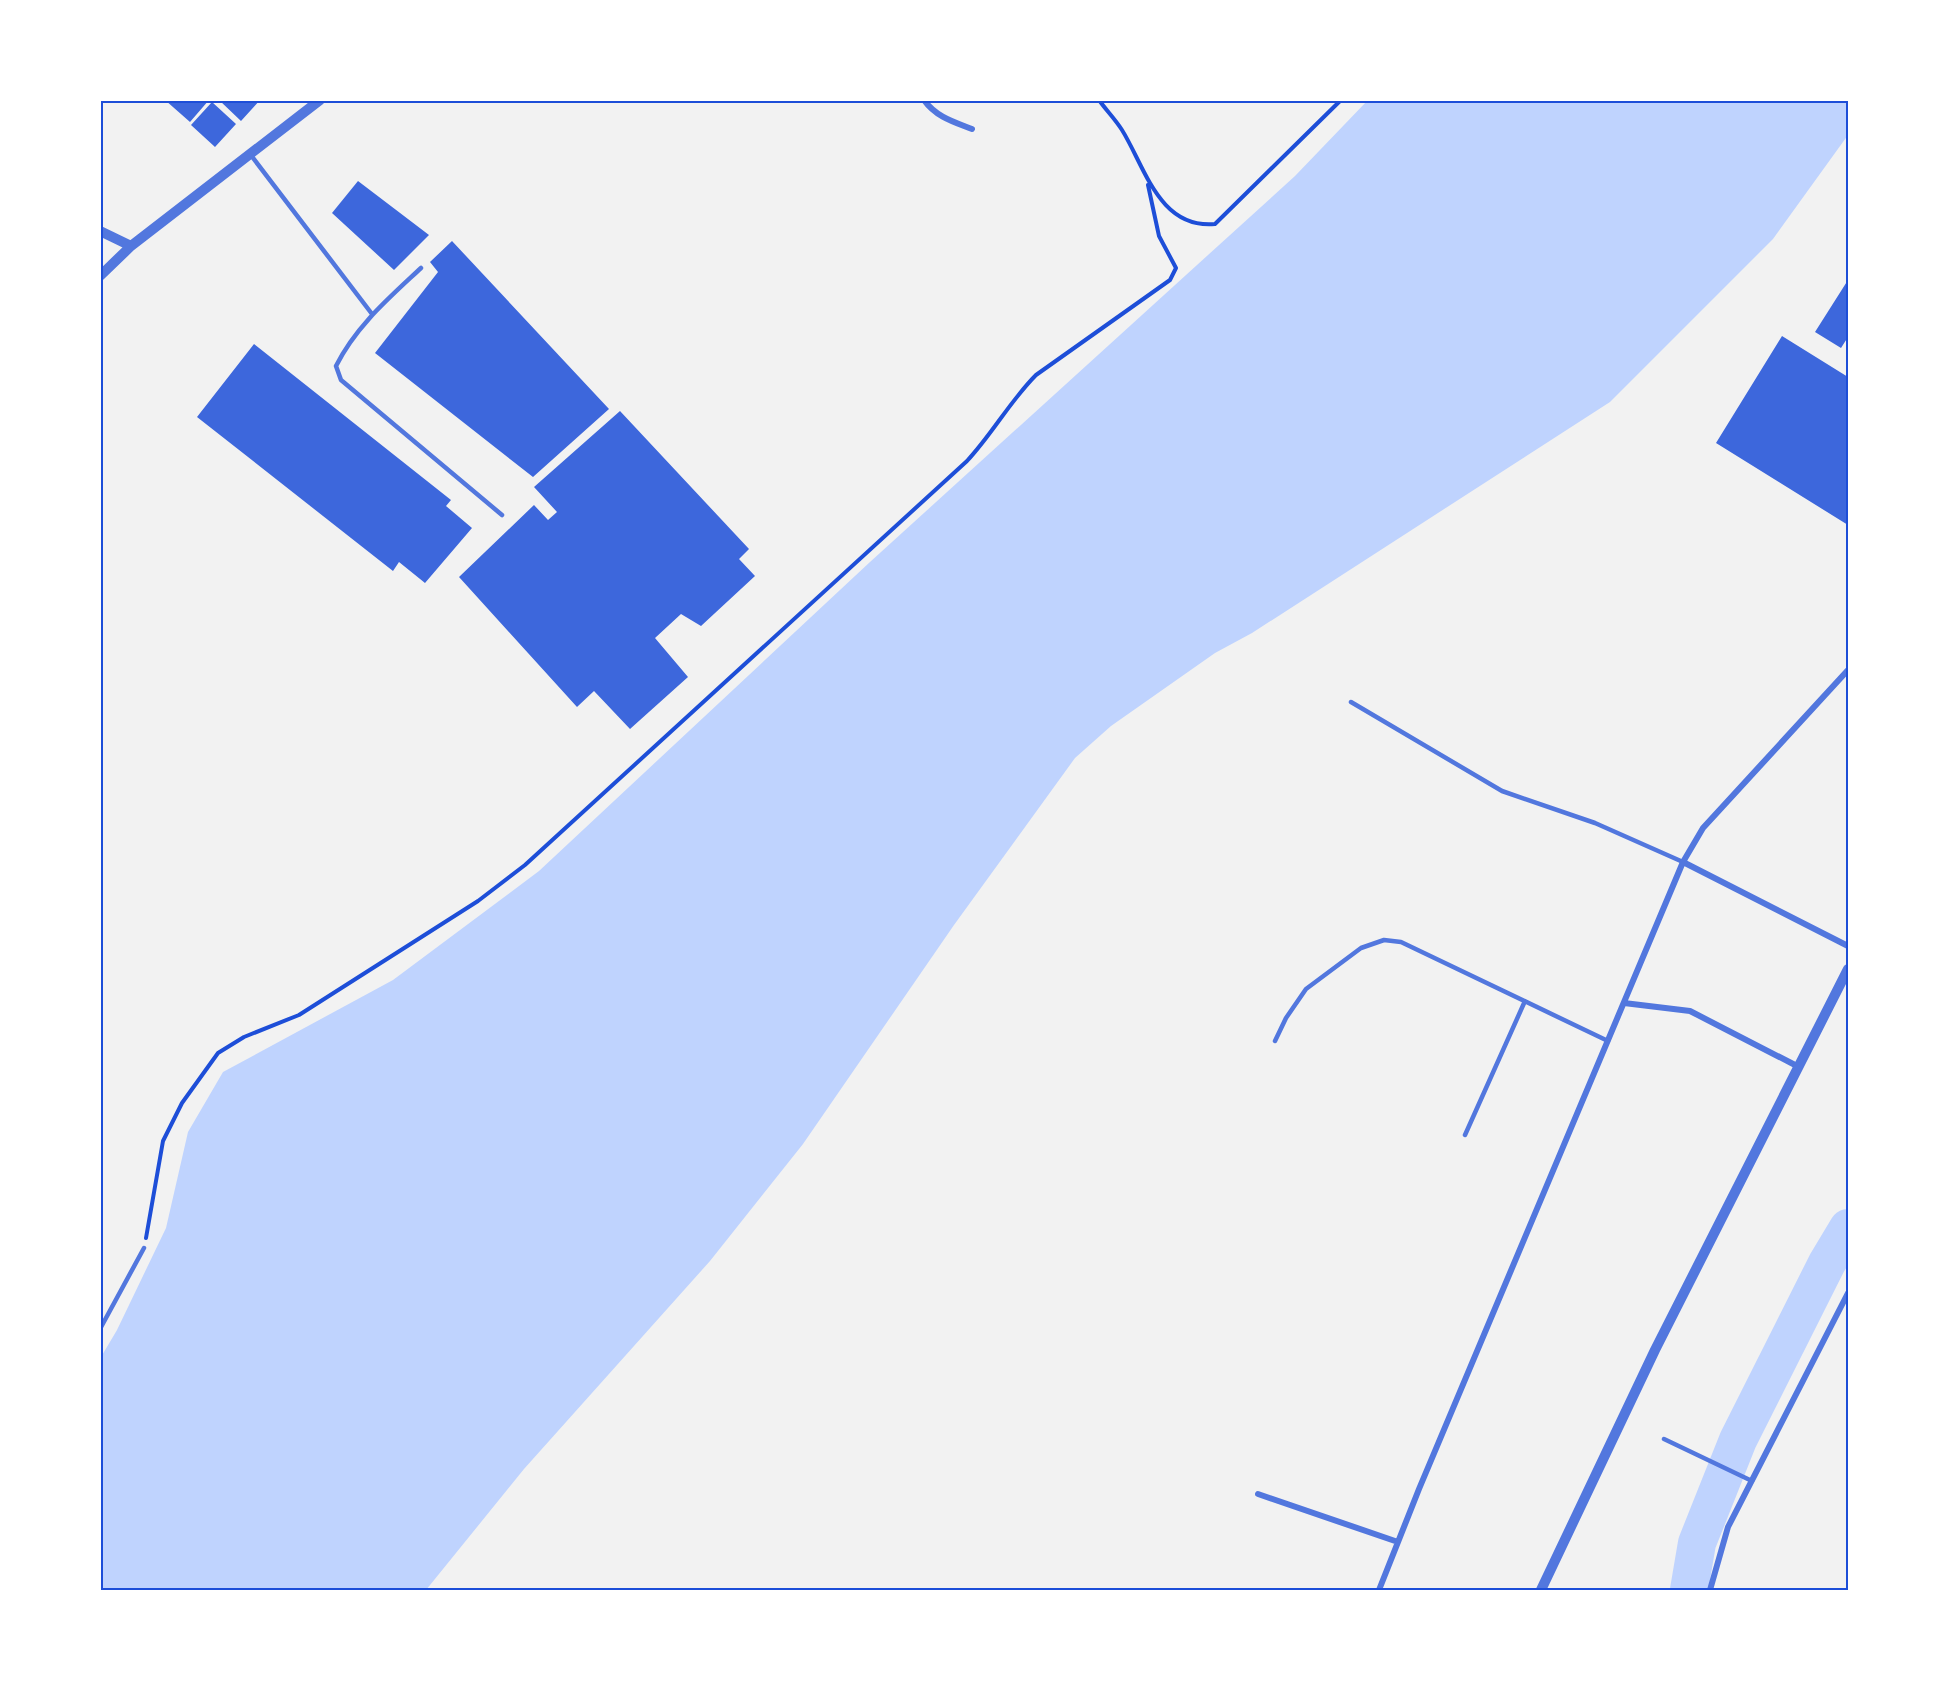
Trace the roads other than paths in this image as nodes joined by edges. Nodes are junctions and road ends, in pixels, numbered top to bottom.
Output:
1 (320, 100) edge
2 (924, 100) edge
3 (972, 129) dead end
4 (250, 154) junction
5 (100, 231) edge
6 (131, 246) junction
7 (421, 268) dead end
8 (100, 276) edge
9 (372, 314) junction
10 (502, 515) dead end
11 (1848, 670) edge
12 (1351, 702) dead end
13 (1683, 862) junction
14 (1848, 946) edge
15 (1848, 969) edge
16 (1525, 1001) junction
17 (1624, 1003) junction
18 (1275, 1041) dead end
19 (1608, 1041) junction
20 (1797, 1066) junction
21 (1465, 1136) dead end
22 (144, 1248) road end
23 (1848, 1293) edge
24 (100, 1329) edge
25 (1664, 1439) dead end
26 (1752, 1481) junction
27 (1258, 1494) dead end
28 (1398, 1542) junction
29 (1379, 1590) edge
30 (1541, 1590) edge
31 (1710, 1590) edge

1 - 4 street
2 - 3 street
4 - 6 street
4 - 9 lane
5 - 6 street
6 - 8 street
7 - 9 lane
9 - 10 lane
11 - 13 street
12 - 13 lane
13 - 14 street
13 - 17 street
15 - 20 street
16 - 18 lane
16 - 19 lane
16 - 21 lane
17 - 19 street
17 - 20 street
19 - 28 street
20 - 30 street
22 - 24 lane
23 - 26 street
25 - 26 lane
26 - 31 street
27 - 28 street
28 - 29 street

